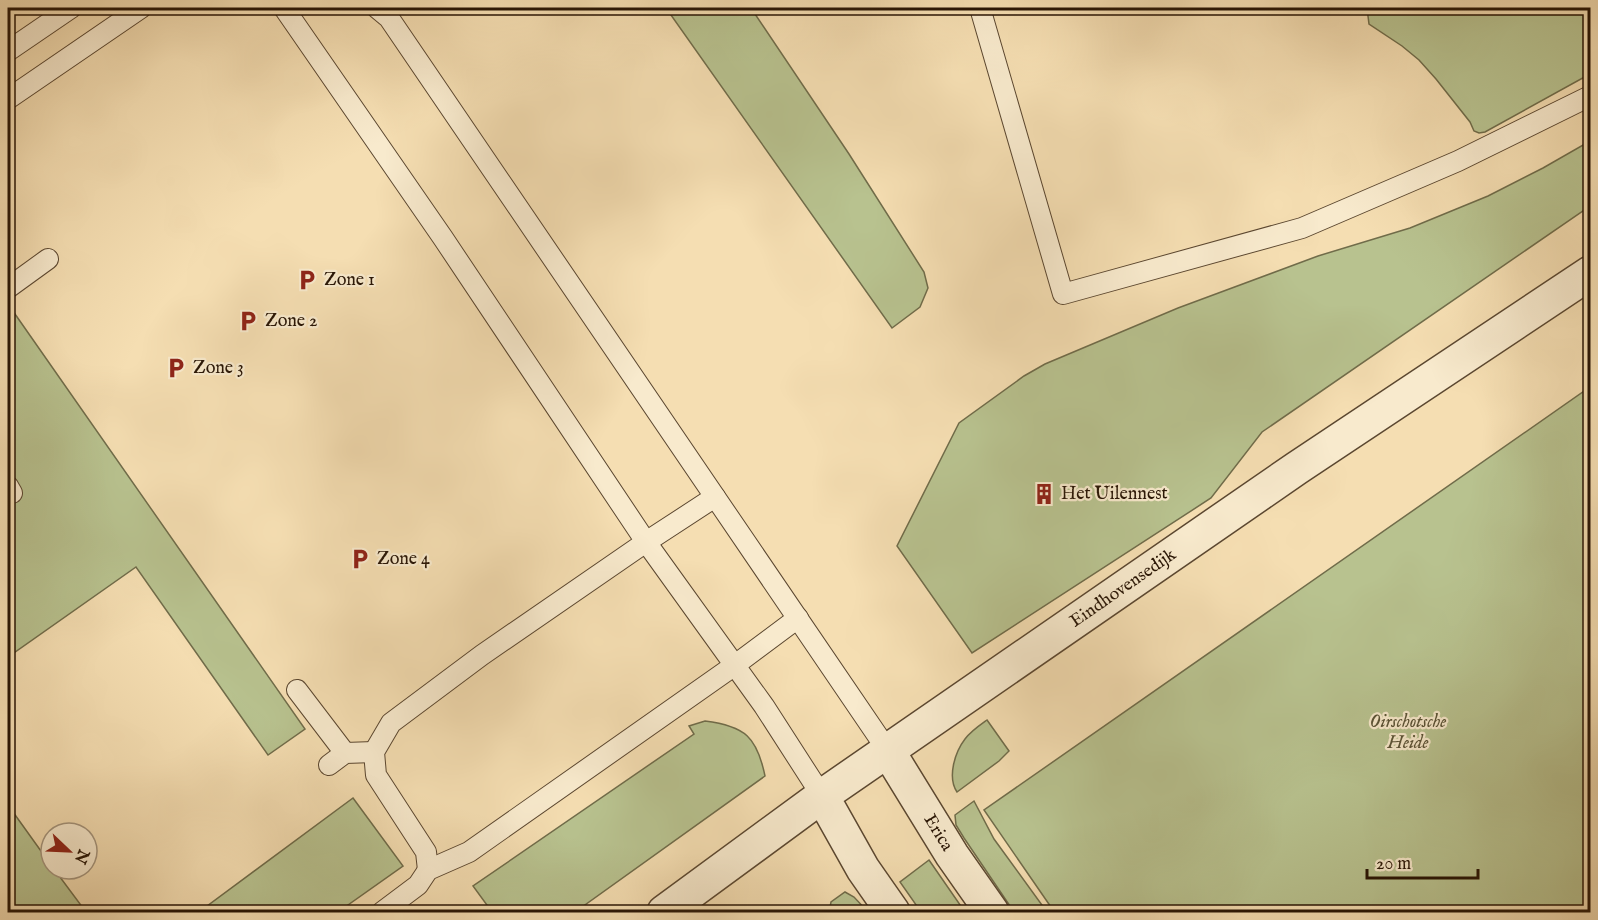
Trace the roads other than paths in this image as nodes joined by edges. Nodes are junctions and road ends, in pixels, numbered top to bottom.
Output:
1 (71, 8) edge
2 (141, 8) edge
3 (284, 8) edge
4 (980, 8) edge
5 (383, 11) edge
6 (8, 51) edge
7 (1590, 96) edge
8 (8, 99) edge
9 (48, 259) dead end
10 (1590, 273) edge
11 (8, 288) edge
12 (715, 497) junction
13 (646, 542) junction
14 (798, 618) junction
15 (735, 665) junction
16 (297, 690) dead end
17 (374, 752) junction
18 (888, 752) junction
19 (345, 753) junction
20 (329, 765) dead end
21 (822, 796) junction
22 (428, 870) junction
23 (382, 912) edge
24 (664, 912) edge
25 (893, 912) edge
26 (992, 912) edge

1 - 6 lane
2 - 8 lane
3 - 13 lane
4 - 7 lane
5 - 12 lane
9 - 11 lane
10 - 18 street, Eindhovensedijk
12 - 13 lane
12 - 14 lane
13 - 15 lane
13 - 17 lane
14 - 15 lane
14 - 18 lane
15 - 21 lane
15 - 22 lane
16 - 19 lane
17 - 19 lane
17 - 22 lane
18 - 21 street, Eindhovensedijk
18 - 26 street, Erica
19 - 20 lane
21 - 24 street, Eindhovensedijk
21 - 25 street
22 - 23 lane

